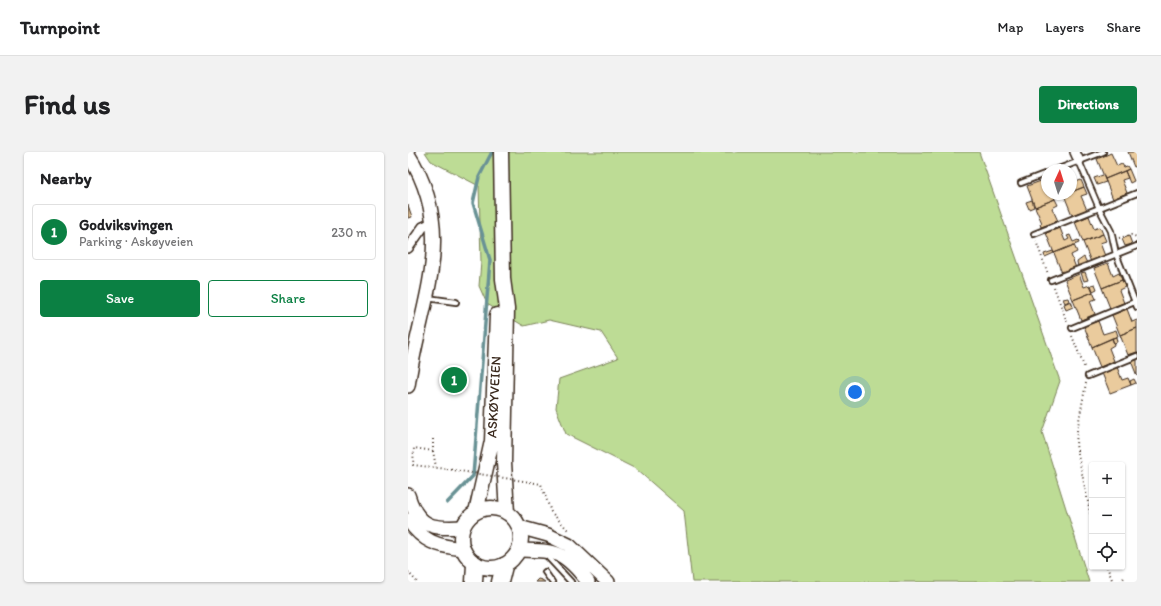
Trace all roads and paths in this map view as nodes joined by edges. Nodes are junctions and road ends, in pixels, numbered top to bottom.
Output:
1 (501, 152) edge
2 (1075, 152) edge
3 (1103, 152) edge
4 (408, 154) edge
5 (1079, 161) junction
6 (1071, 164) edge
7 (1041, 175) edge
8 (1021, 183) dead end
9 (1137, 193) edge
10 (1099, 208) junction
11 (434, 222) junction
12 (1034, 234) joint
13 (1137, 237) edge
14 (1114, 239) junction
15 (1137, 246) edge
16 (408, 248) edge
17 (1116, 254) junction
18 (503, 279) junction
19 (1051, 280) junction
20 (425, 298) junction
21 (456, 302) dead end
22 (1136, 303) edge
23 (1070, 328) joint
24 (1072, 336) dead end
25 (1137, 356) edge
26 (1088, 376) junction
27 (408, 386) edge
28 (433, 439) dead end
29 (432, 451) junction
30 (436, 467) junction
31 (408, 495) edge
32 (1089, 507) edge
33 (476, 512) junction
34 (507, 513) junction
35 (408, 520) edge
36 (463, 527) junction
37 (519, 527) junction
38 (571, 533) dead end
39 (463, 549) junction
40 (519, 550) junction
41 (542, 551) junction
42 (475, 564) junction
43 (504, 566) junction
44 (1108, 570) edge
45 (408, 572) edge
46 (546, 572) dead end
47 (1125, 576) dead end
48 (417, 582) edge
49 (474, 582) edge
50 (500, 582) edge
51 (552, 582) edge
52 (571, 582) edge
53 (588, 582) edge
54 (608, 582) edge
55 (1113, 582) edge
56 (1121, 582) edge

1 - 18 main road, ASKØYVEIEN
2 - 5 street
3 - 5 lane
4 - 11 main road
5 - 6 lane
5 - 10 lane
7 - 8 lane
9 - 10 lane
10 - 12 lane
10 - 14 lane
11 - 16 street
11 - 20 main road
12 - 19 path
13 - 14 path
14 - 17 lane
15 - 17 lane
17 - 19 lane
17 - 22 lane
18 - 33 main road, ASKØYVEIEN
18 - 34 main road, ASKØYVEIEN
19 - 23 path
20 - 21 lane
20 - 27 main road
22 - 23 lane
24 - 26 path
25 - 26 lane
26 - 32 path
28 - 29 path
29 - 30 path
29 - 30 path
30 - 38 path, bridge
31 - 36 main road
33 - 34 main road
33 - 36 main road
34 - 37 main road
35 - 39 main road
36 - 39 main road
37 - 40 main road
37 - 54 main road
39 - 42 main road
40 - 41 main road
40 - 43 main road
41 - 52 lane
41 - 53 main road
42 - 43 main road
42 - 49 highway
43 - 50 highway
44 - 55 path
45 - 48 path
46 - 51 lane
47 - 56 path

